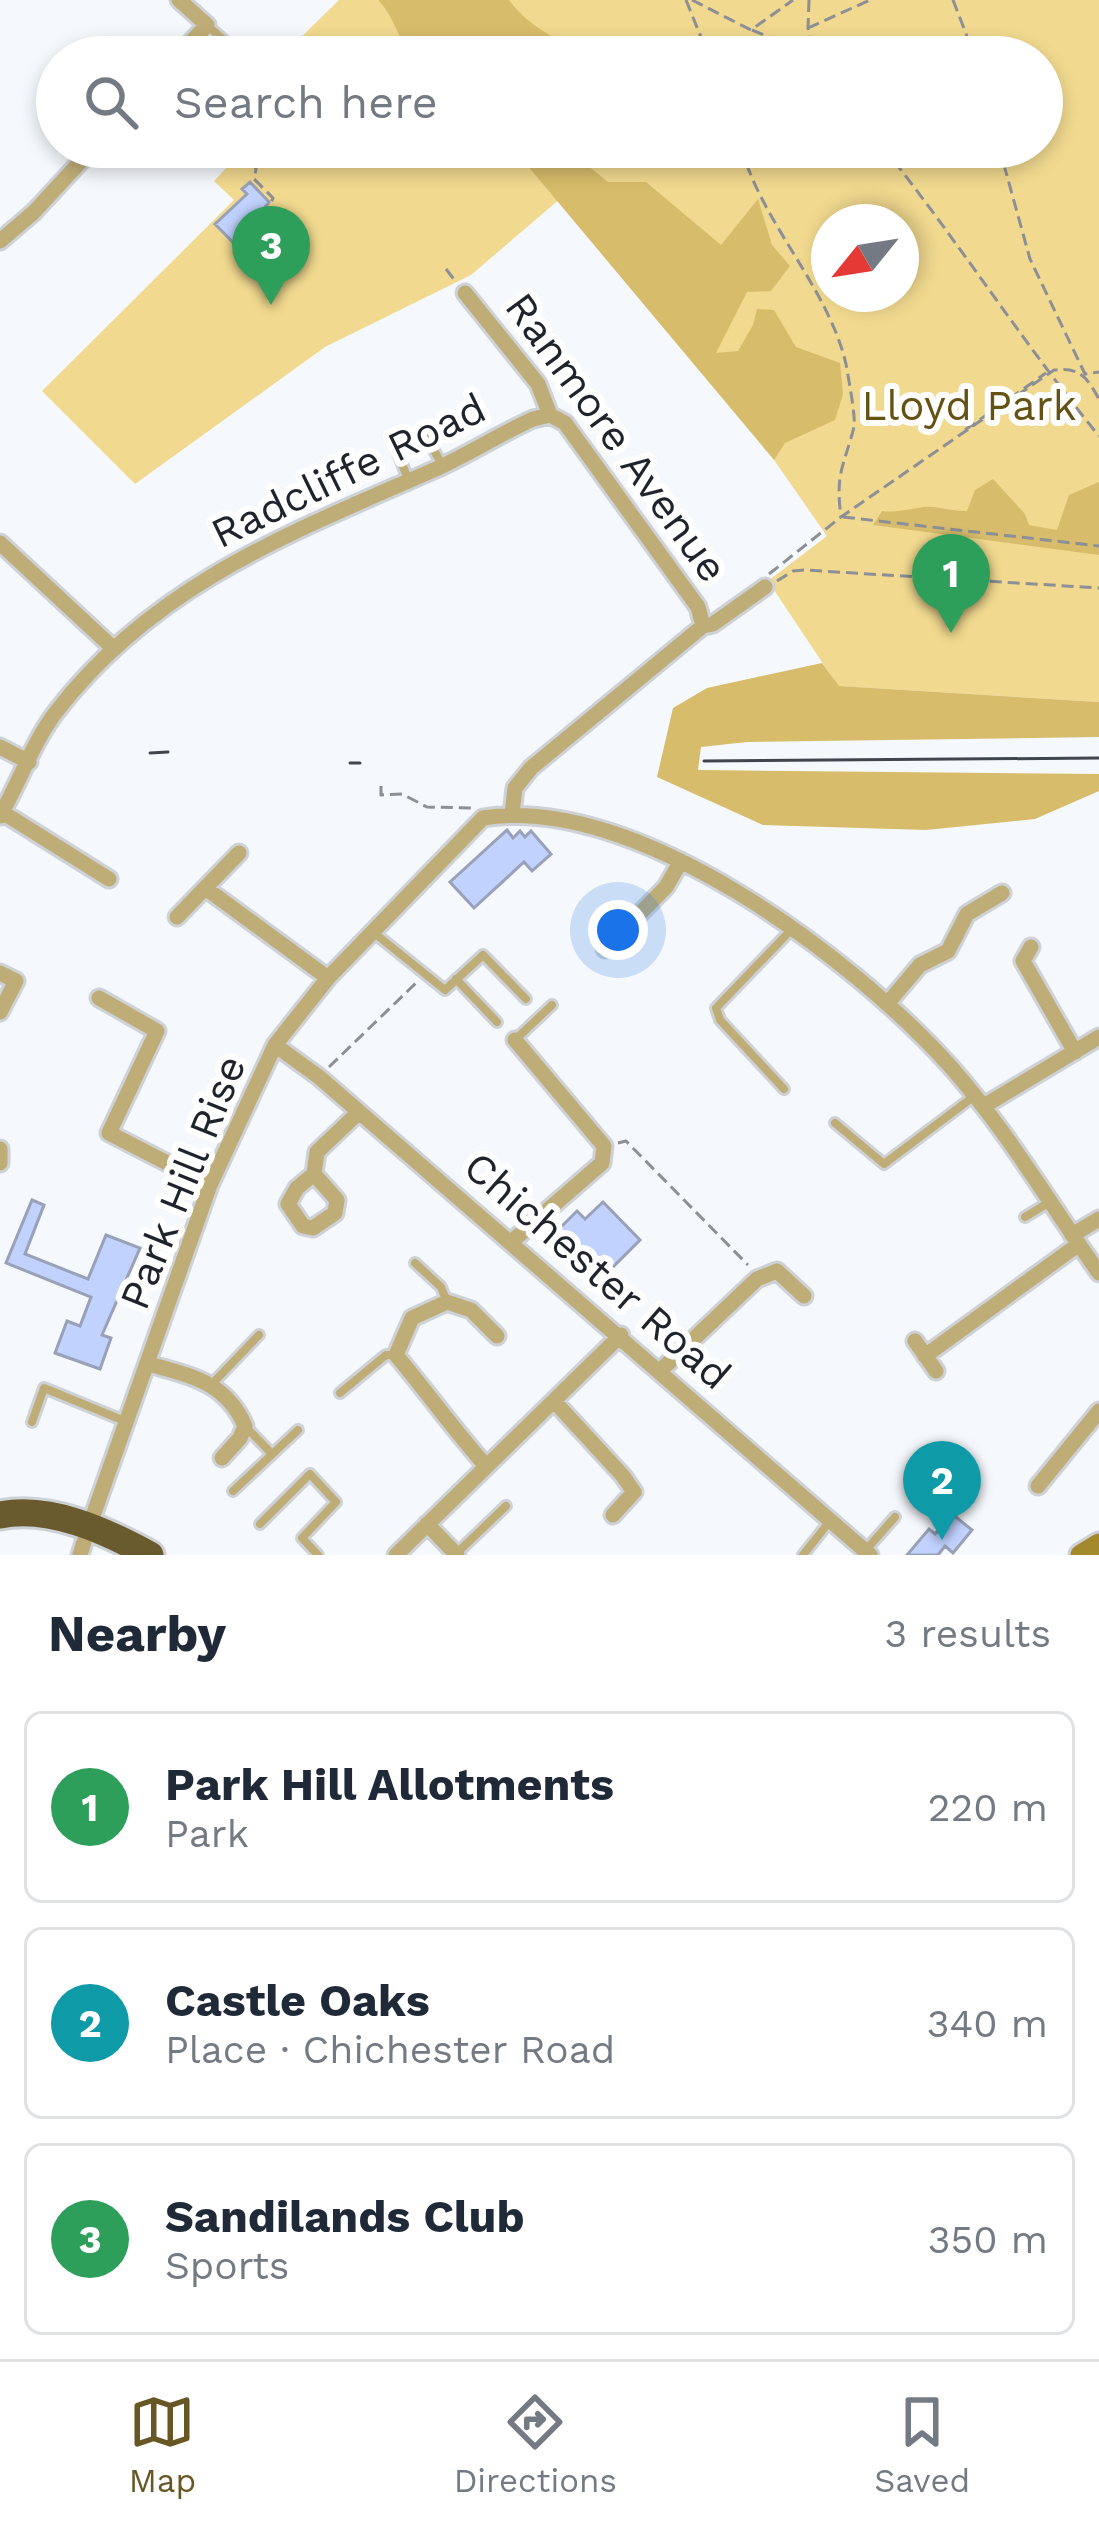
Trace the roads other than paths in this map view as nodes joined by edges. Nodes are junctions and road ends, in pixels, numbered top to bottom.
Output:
1 (179, 0) edge
2 (207, 25) junction
3 (197, 36) edge
4 (219, 36) edge
5 (75, 168) edge
6 (0, 241) edge
7 (465, 293) dead end
8 (550, 415) junction
9 (443, 465) junction
10 (408, 480) junction
11 (0, 543) edge
12 (765, 587) road end
13 (703, 626) junction
14 (113, 648) junction
15 (0, 747) edge
16 (29, 762) junction
17 (1, 814) edge
18 (512, 814) junction
19 (239, 853) dead end
20 (681, 861) junction
21 (109, 878) dead end
22 (208, 890) junction
23 (1003, 893) dead end
24 (177, 917) dead end
25 (792, 929) junction
26 (372, 931) junction
27 (1030, 947) dead end
28 (605, 949) dead end
29 (0, 973) edge
30 (328, 978) junction
31 (456, 979) junction
32 (99, 998) dead end
33 (526, 999) dead end
34 (886, 1004) junction
35 (552, 1005) dead end
36 (0, 1012) edge
37 (497, 1022) dead end
38 (1099, 1037) edge
39 (515, 1040) joint
40 (275, 1045) junction
41 (1075, 1052) junction
42 (784, 1089) dead end
43 (979, 1101) junction
44 (358, 1112) junction
45 (835, 1123) dead end
46 (0, 1149) edge
47 (0, 1163) edge
48 (314, 1174) dead end
49 (210, 1185) junction
50 (1049, 1202) junction
51 (1025, 1216) dead end
52 (1099, 1219) edge
53 (1075, 1239) junction
54 (511, 1242) junction
55 (416, 1263) dead end
56 (1099, 1273) edge
57 (803, 1296) dead end
58 (447, 1302) junction
59 (259, 1335) dead end
60 (621, 1335) junction
61 (497, 1336) dead end
62 (396, 1355) junction
63 (149, 1364) junction
64 (661, 1370) junction
65 (936, 1371) dead end
66 (212, 1384) junction
67 (340, 1393) dead end
68 (554, 1401) junction
69 (1099, 1411) edge
70 (32, 1422) dead end
71 (128, 1422) junction
72 (244, 1426) junction
73 (298, 1430) dead end
74 (272, 1454) junction
75 (222, 1458) dead end
76 (486, 1466) junction
77 (1038, 1486) dead end
78 (233, 1491) dead end
79 (506, 1506) dead end
80 (613, 1515) dead end
81 (0, 1517) edge
82 (895, 1517) dead end
83 (830, 1521) junction
84 (260, 1524) dead end
85 (427, 1524) junction
86 (84, 1541) edge
87 (1099, 1544) edge
88 (868, 1553) edge
89 (118, 1555) edge
90 (150, 1555) edge
91 (318, 1555) edge
92 (395, 1555) edge
93 (457, 1555) edge
94 (803, 1555) edge
95 (1081, 1555) edge

1 - 2 street
2 - 3 street
2 - 4 lane
5 - 6 street
7 - 8 street, Ranmore Avenue
8 - 9 street, Radcliffe Road
8 - 13 street, Ranmore Avenue
9 - 10 street, Radcliffe Road
9 - 10 lane
10 - 14 street, Radcliffe Road
11 - 14 street
12 - 13 street
13 - 18 street
14 - 16 street, Radcliffe Road
15 - 16 street
16 - 17 street, Radcliffe Road
17 - 21 street
18 - 20 street
18 - 26 street, Park Hill Rise
19 - 22 street
20 - 25 street
20 - 28 street
22 - 24 street
22 - 30 street
23 - 34 street
25 - 34 street
25 - 42 lane
26 - 30 street, Park Hill Rise
26 - 31 lane
27 - 41 street
29 - 36 street
30 - 40 street, Park Hill Rise
31 - 33 lane
31 - 37 lane
32 - 49 street
34 - 43 street
35 - 39 lane
38 - 41 street
39 - 54 street
40 - 44 street, Chichester Road
40 - 49 street, Park Hill Rise
41 - 43 street
43 - 45 lane
43 - 50 street
44 - 48 street
44 - 54 street, Chichester Road
46 - 47 street
49 - 63 street, Park Hill Rise
50 - 51 lane
50 - 53 street
52 - 53 street
53 - 56 street
53 - 65 street
54 - 60 street, Chichester Road
55 - 58 lane
57 - 64 street
58 - 61 street
58 - 62 street
59 - 66 lane
60 - 64 street, Chichester Road
60 - 68 street
62 - 67 lane
62 - 76 street
63 - 66 street
63 - 71 street, Park Hill Rise
64 - 83 street, Chichester Road
66 - 72 street
68 - 76 street
68 - 80 street
69 - 77 street
70 - 71 lane
71 - 86 street, Park Hill Rise
72 - 74 lane
72 - 75 street
73 - 74 lane
74 - 78 lane
76 - 85 street
79 - 93 lane
81 - 86 highway
82 - 88 lane
83 - 88 street, Chichester Road
83 - 94 lane
84 - 91 lane
85 - 92 street
85 - 93 street
86 - 89 highway
86 - 90 highway
87 - 95 main road

